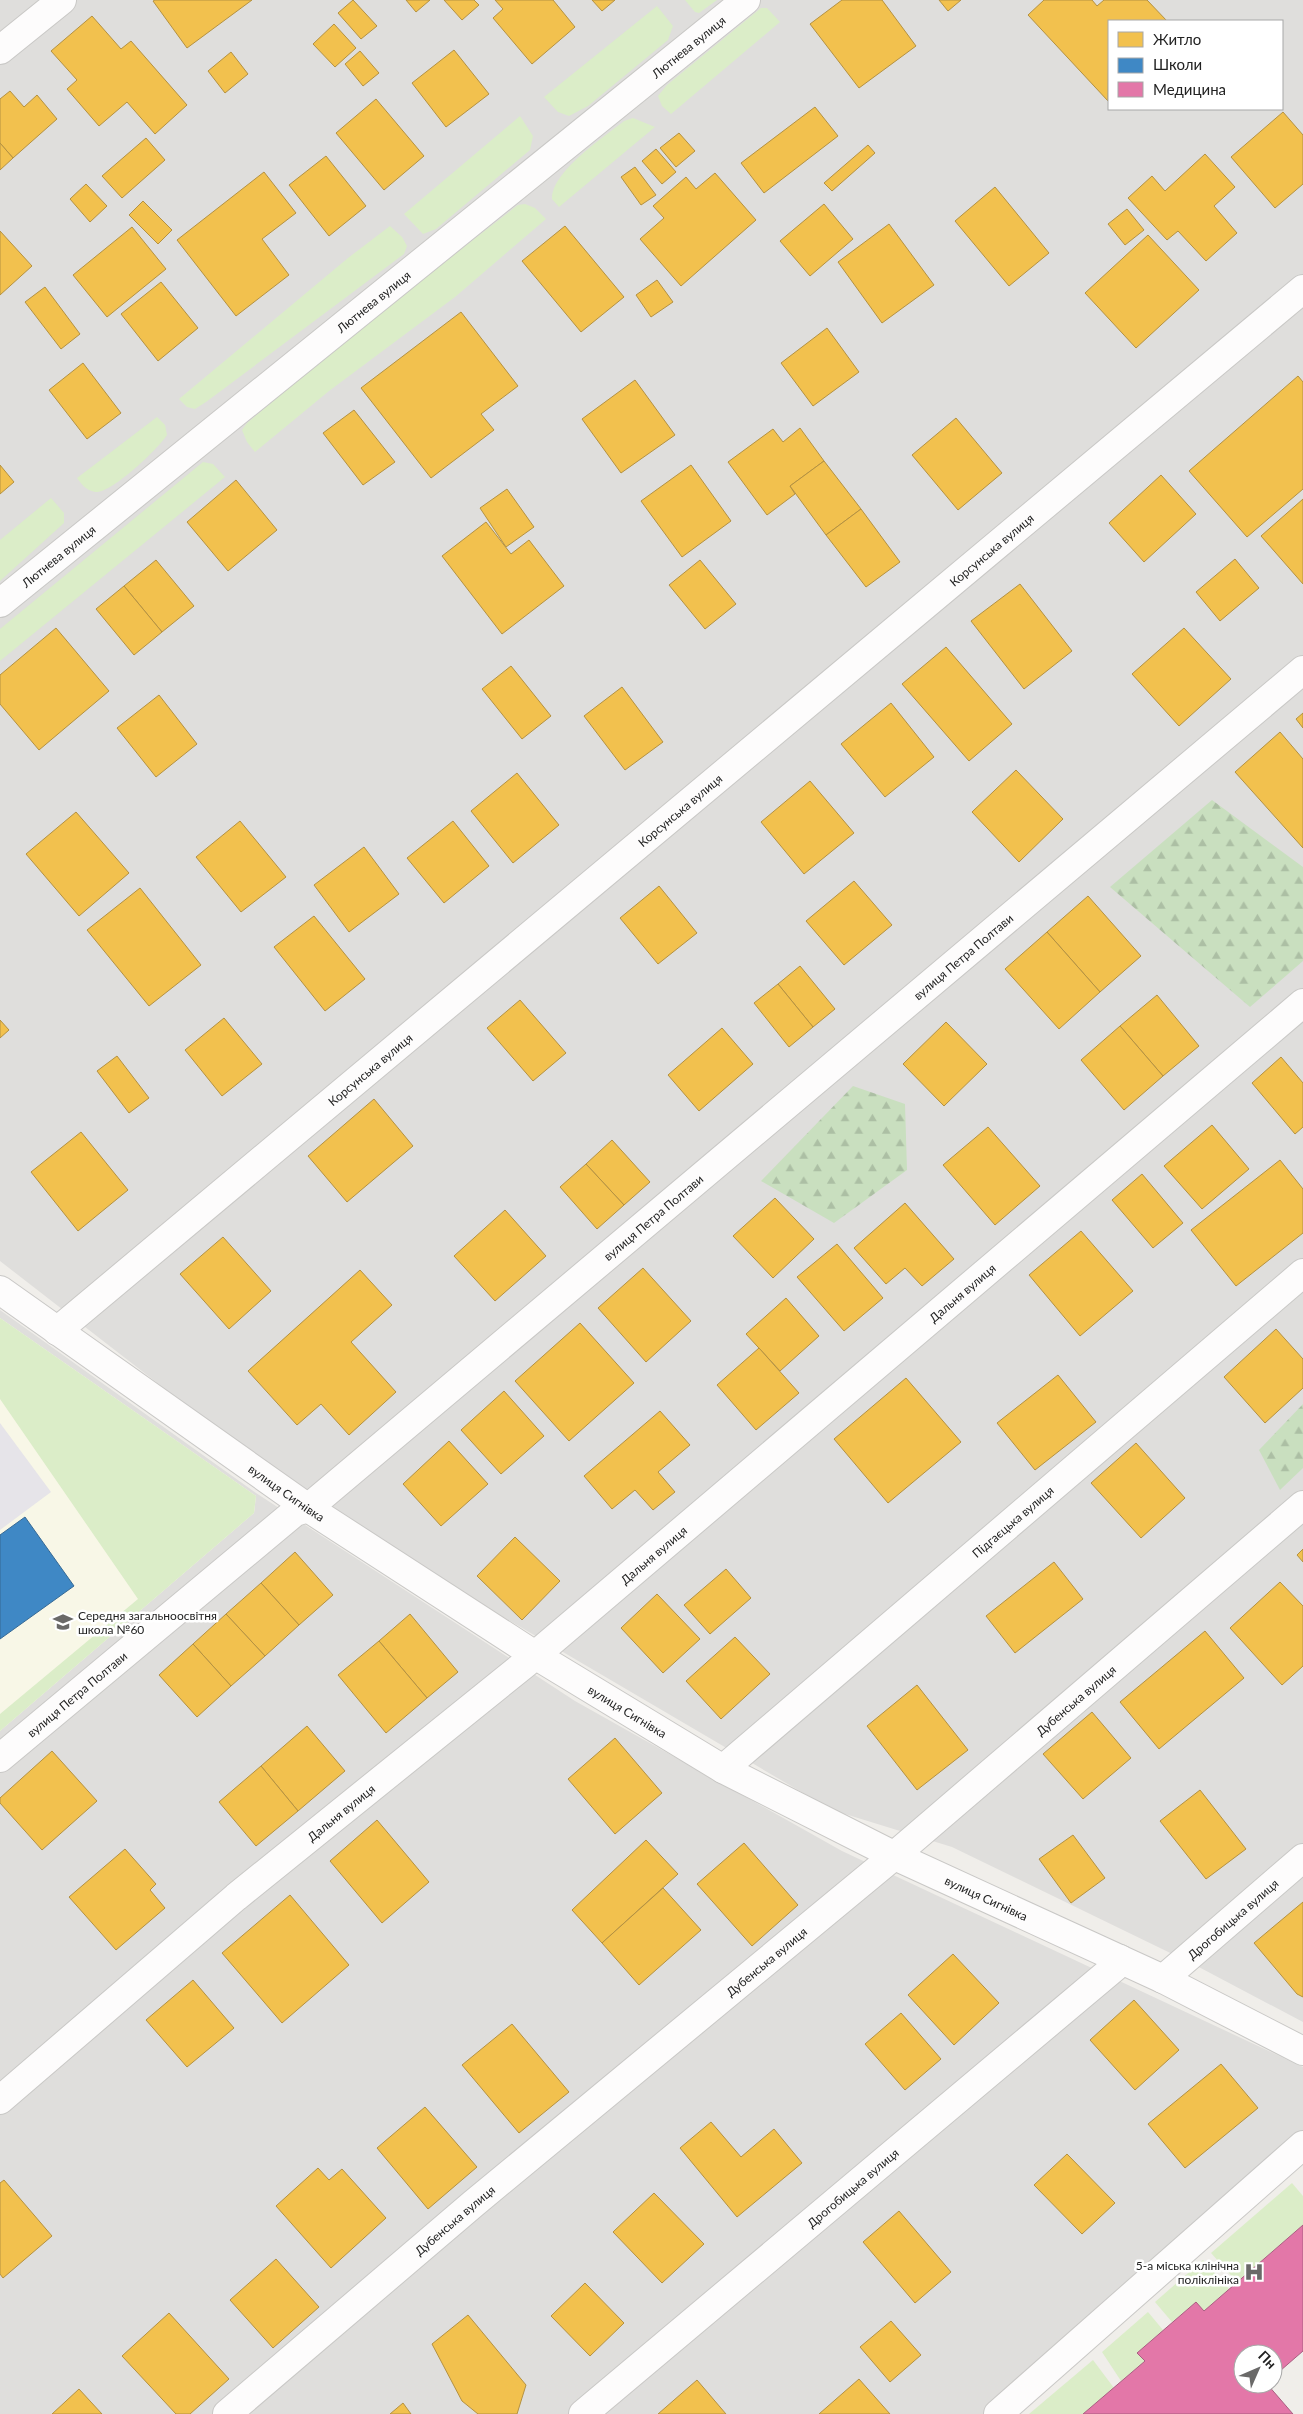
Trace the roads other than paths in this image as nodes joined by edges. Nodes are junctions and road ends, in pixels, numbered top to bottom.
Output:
1 (62, 0) edge
2 (746, 0) edge
3 (0, 50) edge
4 (1303, 289) edge
5 (0, 602) edge
6 (1303, 670) edge
7 (1303, 1003) edge
8 (1303, 1273) edge
9 (0, 1290) edge
10 (57, 1331) junction
11 (1303, 1506) edge
12 (308, 1508) junction
13 (535, 1655) junction
14 (0, 1758) edge
15 (723, 1769) junction
16 (895, 1856) junction
17 (1303, 1858) edge
18 (1120, 1959) junction
19 (1163, 1979) junction
20 (1303, 2051) edge
21 (0, 2100) edge
22 (1303, 2145) edge
23 (227, 2414) edge
24 (583, 2414) edge
25 (998, 2414) edge

1 - 3 street
2 - 5 street, Лютнева вулиця
4 - 10 street, Корсунська вулиця
6 - 12 street, вулиця Петра Полтави
7 - 13 street, Дальня вулиця
8 - 15 street, Підгаєцька вулиця
9 - 10 street, вулиця Сигнівка
10 - 12 street, вулиця Сигнівка
11 - 16 street, Дубенська вулиця
12 - 13 street, вулиця Сигнівка
12 - 14 street, вулиця Петра Полтави
13 - 15 street, вулиця Сигнівка
13 - 21 street, Дальня вулиця
15 - 16 street, вулиця Сигнівка
16 - 18 street, вулиця Сигнівка
16 - 23 street, Дубенська вулиця
17 - 19 street, Дрогобицька вулиця
18 - 19 street, вулиця Сигнівка
18 - 24 street, Дрогобицька вулиця
19 - 20 street, вулиця Сигнівка
22 - 25 street

